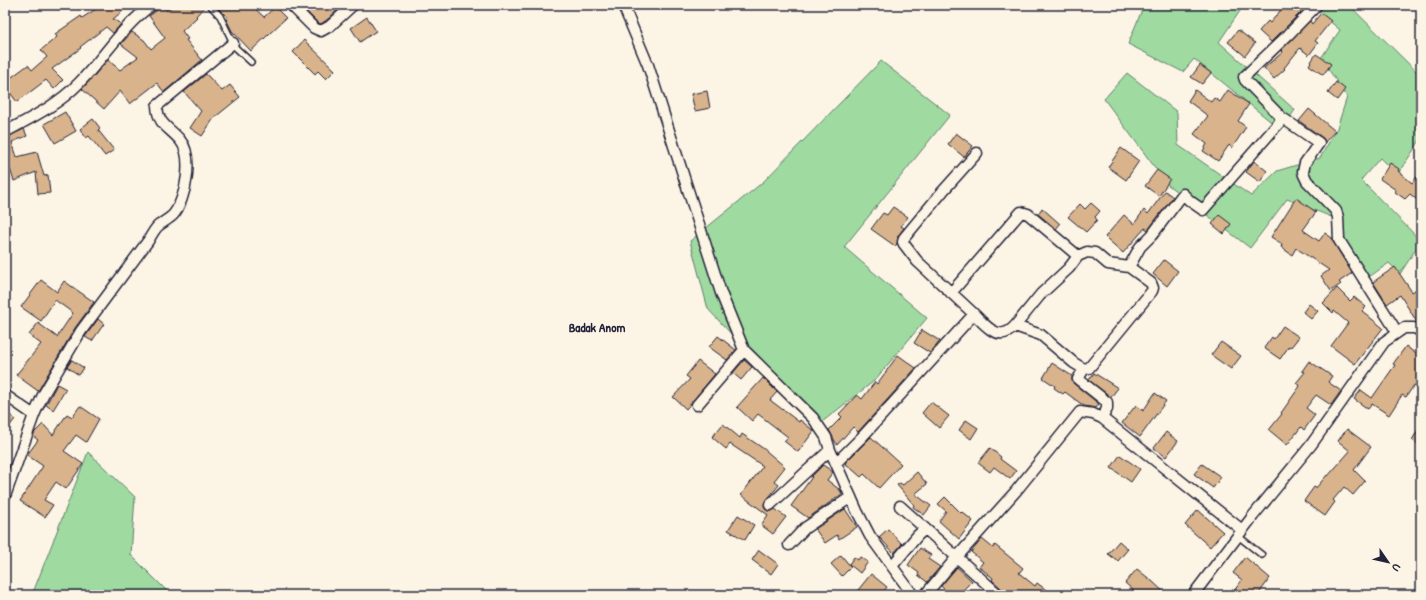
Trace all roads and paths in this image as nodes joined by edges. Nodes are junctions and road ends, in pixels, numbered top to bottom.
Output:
1 (152, 5) edge
2 (210, 5) edge
3 (291, 5) edge
4 (353, 5) edge
5 (623, 5) edge
6 (1312, 7) edge
7 (233, 43) junction
8 (251, 62) dead end
9 (1281, 117) junction
10 (5, 132) edge
11 (977, 153) dead end
12 (1078, 256) junction
13 (1129, 267) junction
14 (951, 293) junction
15 (974, 314) junction
16 (1015, 326) junction
17 (1421, 331) edge
18 (1396, 332) junction
19 (744, 350) junction
20 (1084, 369) junction
21 (5, 395) edge
22 (697, 405) dead end
23 (34, 415) junction
24 (1102, 418) junction
25 (830, 450) junction
26 (836, 463) junction
27 (5, 496) edge
28 (851, 497) junction
29 (770, 505) dead end
30 (900, 506) dead end
31 (925, 529) junction
32 (1240, 533) junction
33 (789, 545) dead end
34 (1262, 555) dead end
35 (956, 557) junction
36 (892, 566) junction
37 (913, 595) edge
38 (925, 595) edge
39 (999, 595) edge
40 (1193, 595) edge

1 - 10 street
2 - 7 lane
3 - 4 street
5 - 19 street
6 - 9 street
7 - 8 lane
7 - 23 street
9 - 13 street
9 - 18 street
11 - 14 street
12 - 13 street
12 - 14 street
12 - 16 street
13 - 20 street
14 - 15 street
15 - 16 street
15 - 26 street
16 - 20 street
17 - 18 street
18 - 32 street
19 - 22 street
19 - 25 street
20 - 24 street
21 - 23 street
23 - 27 street
24 - 32 street
24 - 35 street
25 - 26 street
25 - 29 street
26 - 28 street
28 - 33 street
28 - 36 street
30 - 31 street
31 - 35 street
31 - 36 street
32 - 34 lane
32 - 40 street
35 - 38 street
35 - 39 street
36 - 37 street

